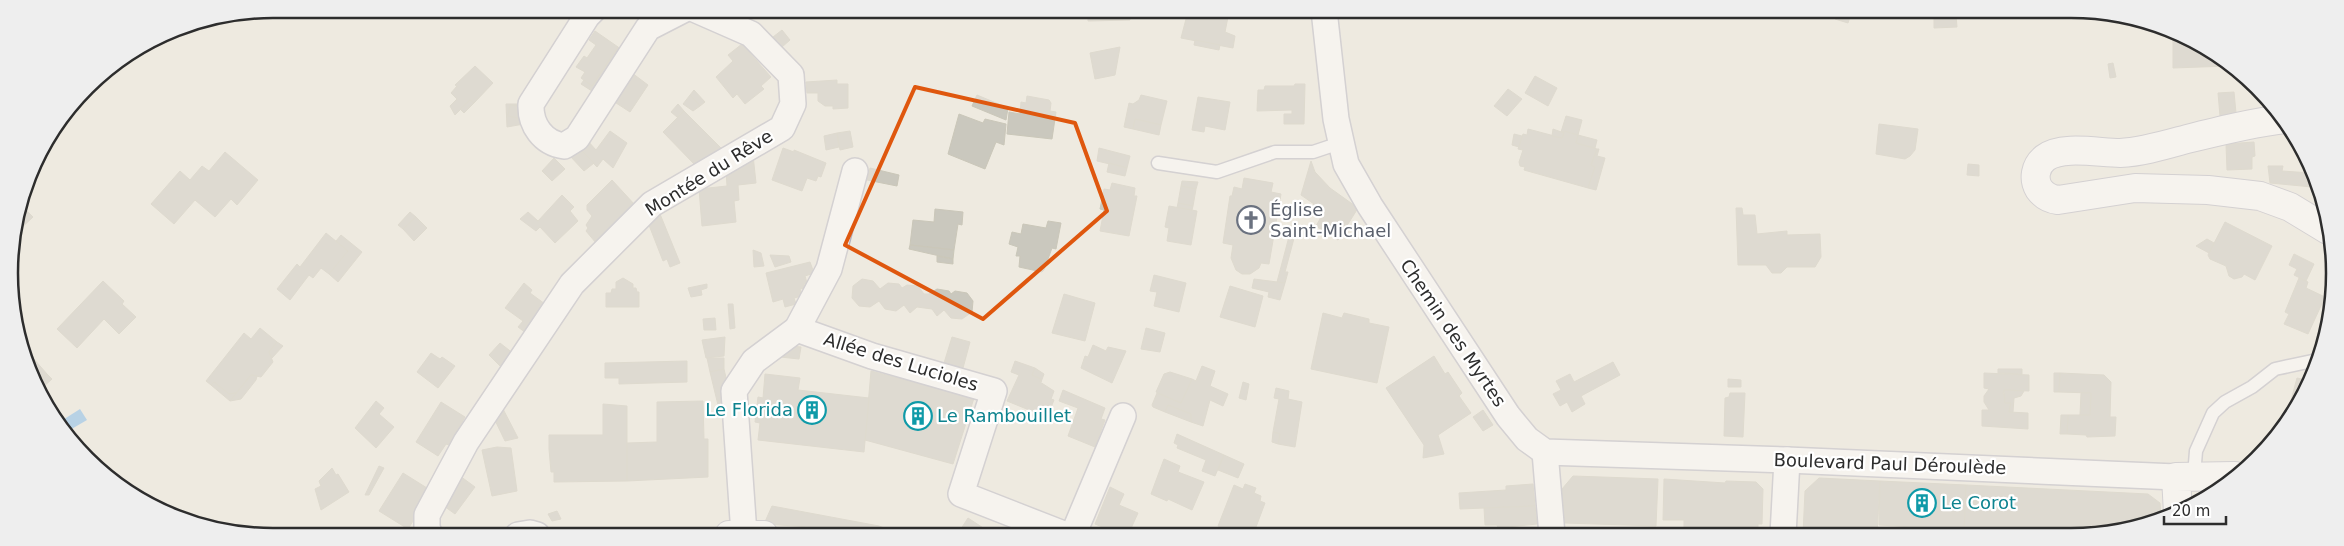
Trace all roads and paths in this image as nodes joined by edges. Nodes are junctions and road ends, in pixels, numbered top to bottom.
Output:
1 (586, 18) edge
2 (667, 18) edge
3 (715, 18) edge
4 (1325, 18) edge
5 (2276, 120) edge
6 (1340, 144) junction
7 (1158, 163) dead end
8 (855, 171) dead end
9 (2322, 227) edge
10 (797, 329) junction
11 (2311, 361) edge
12 (1123, 416) dead end
13 (1545, 452) junction
14 (1787, 460) junction
15 (2227, 476) edge
16 (2185, 477) junction
17 (2180, 504) edge
18 (427, 528) edge
19 (745, 528) edge
20 (1048, 528) edge
21 (1076, 528) edge
22 (1551, 528) edge
23 (1783, 528) edge

1 - 2 street
3 - 18 street, Montée du Rêve
4 - 6 street, Chemin des Myrtes
5 - 9 street
6 - 7 lane
6 - 13 street, Chemin des Myrtes
8 - 10 street
10 - 19 street
10 - 20 street, Allée des Lucioles
11 - 16 lane
12 - 21 street
13 - 14 street, Boulevard Paul Déroulède
13 - 22 street
14 - 16 street, Boulevard Paul Déroulède
14 - 23 street
15 - 16 street, Boulevard Paul Déroulède
16 - 17 street

